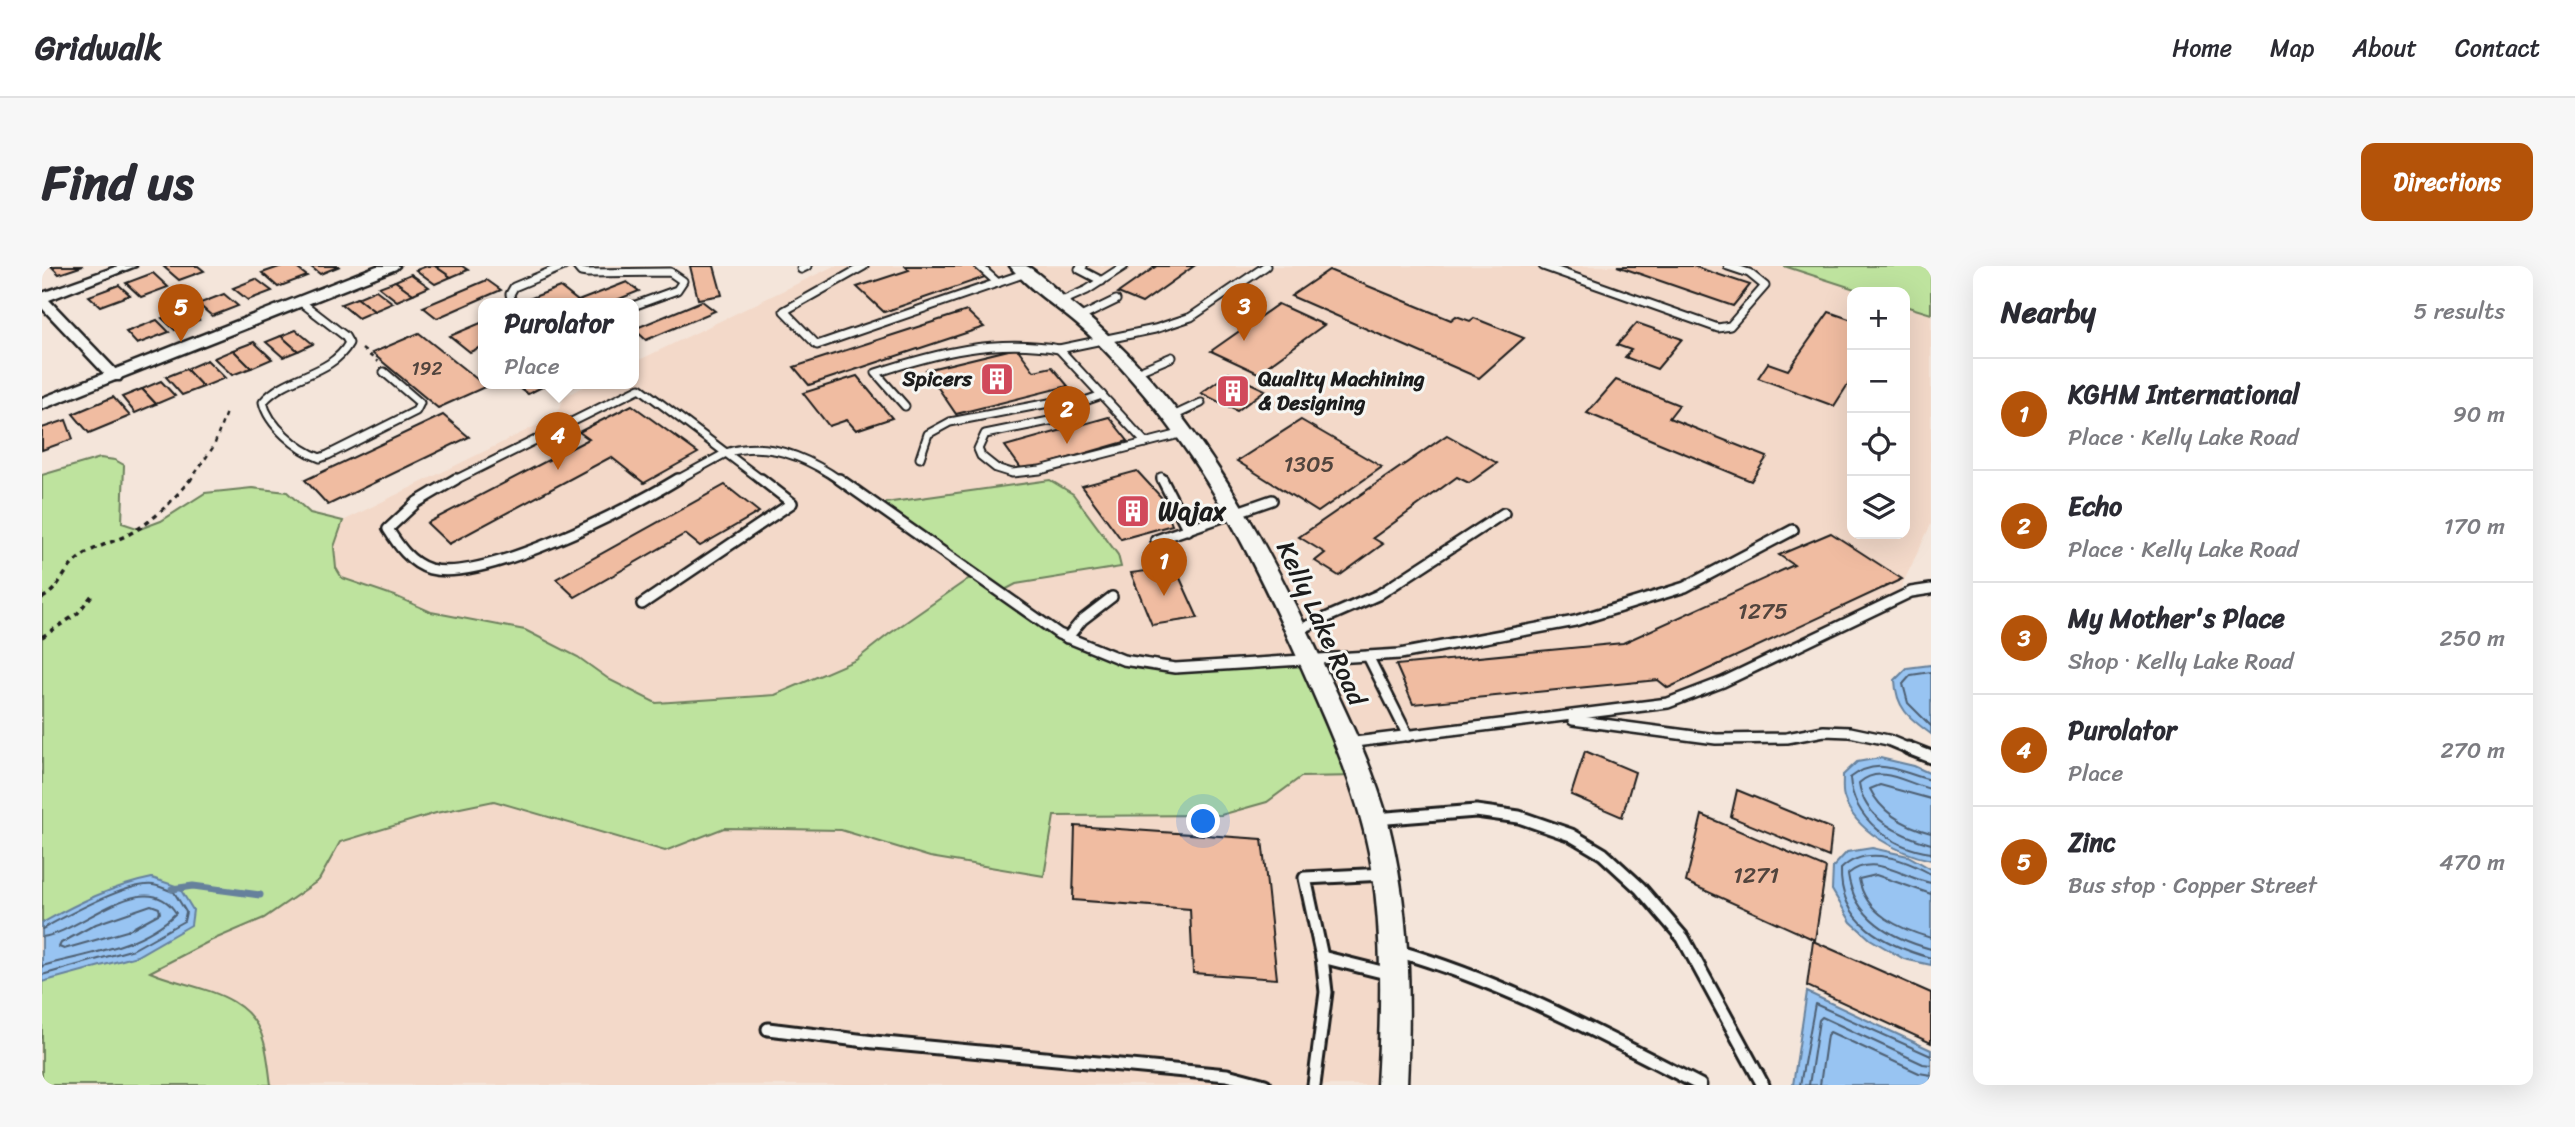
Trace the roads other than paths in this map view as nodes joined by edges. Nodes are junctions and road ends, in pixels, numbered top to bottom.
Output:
1 (130, 266) edge
2 (391, 266) edge
3 (564, 266) edge
4 (576, 266) edge
5 (864, 266) edge
6 (979, 266) edge
7 (1083, 266) edge
8 (1124, 266) edge
9 (1266, 266) edge
10 (1543, 266) edge
11 (1728, 266) edge
12 (1020, 268) edge
13 (1102, 281) junction
14 (998, 283) junction
15 (511, 298) edge
16 (42, 299) edge
17 (1116, 300) dead end
18 (301, 302) junction
19 (1060, 302) junction
20 (639, 304) edge
21 (1079, 318) junction
22 (1104, 340) junction
23 (1059, 349) junction
24 (1172, 357) dead end
25 (383, 369) road end
26 (1134, 373) junction
27 (115, 377) junction
28 (639, 388) edge
29 (638, 389) edge
30 (1102, 395) junction
31 (1201, 403) dead end
32 (42, 404) edge
33 (1076, 404) junction
34 (905, 405) dead end
35 (1178, 425) junction
36 (1146, 443) junction
37 (728, 453) junction
38 (919, 458) dead end
39 (1161, 477) dead end
40 (1272, 500) dead end
41 (1504, 513) dead end
42 (1237, 514) junction
43 (1188, 530) junction
44 (1793, 530) dead end
45 (1156, 540) dead end
46 (1931, 589) edge
47 (1112, 597) dead end
48 (642, 604) dead end
49 (1296, 631) junction
50 (1068, 638) junction
51 (1368, 656) junction
52 (1310, 659) junction
53 (1558, 718) junction
54 (1408, 736) junction
55 (1346, 743) junction
56 (1931, 757) edge
57 (1373, 819) junction
58 (1386, 874) junction
59 (1394, 950) junction
60 (1322, 957) junction
61 (1394, 975) junction
62 (768, 1029) dead end
63 (1265, 1085) edge
64 (1314, 1085) edge
65 (1392, 1085) edge
66 (1700, 1085) edge
67 (1763, 1085) edge

1 - 16 street
2 - 18 street
3 - 15 lane
4 - 20 lane
5 - 14 lane
6 - 14 lane
7 - 13 lane
8 - 13 lane
9 - 22 lane
10 - 11 lane
12 - 14 lane
12 - 19 street, Kelly Lake Road
13 - 19 lane
16 - 27 street
17 - 21 lane
18 - 25 lane
18 - 27 street
19 - 21 street, Kelly Lake Road
21 - 22 street, Kelly Lake Road
22 - 23 lane
22 - 26 street, Kelly Lake Road
23 - 30 lane
23 - 34 lane
24 - 26 lane
26 - 35 street, Kelly Lake Road
27 - 32 street
28 - 37 lane
29 - 37 lane
30 - 33 lane
30 - 36 lane
31 - 35 lane
33 - 36 lane
33 - 38 lane
35 - 36 lane
35 - 42 street, Kelly Lake Road
37 - 48 lane
37 - 50 lane
39 - 43 lane
40 - 42 lane
41 - 49 lane
42 - 43 lane
42 - 49 street, Kelly Lake Road
43 - 45 lane
44 - 51 lane
46 - 53 lane
47 - 50 lane
49 - 52 street, Kelly Lake Road
50 - 52 lane
51 - 52 lane
51 - 54 lane
52 - 55 street, Kelly Lake Road
53 - 54 lane
53 - 56 lane
54 - 55 lane
55 - 57 street, Kelly Lake Road
57 - 58 street, Kelly Lake Road
57 - 67 lane
58 - 59 street, Kelly Lake Road
58 - 60 lane
59 - 61 street, Kelly Lake Road
59 - 66 lane
60 - 61 lane
60 - 64 lane
61 - 65 street, Kelly Lake Road
62 - 63 lane

